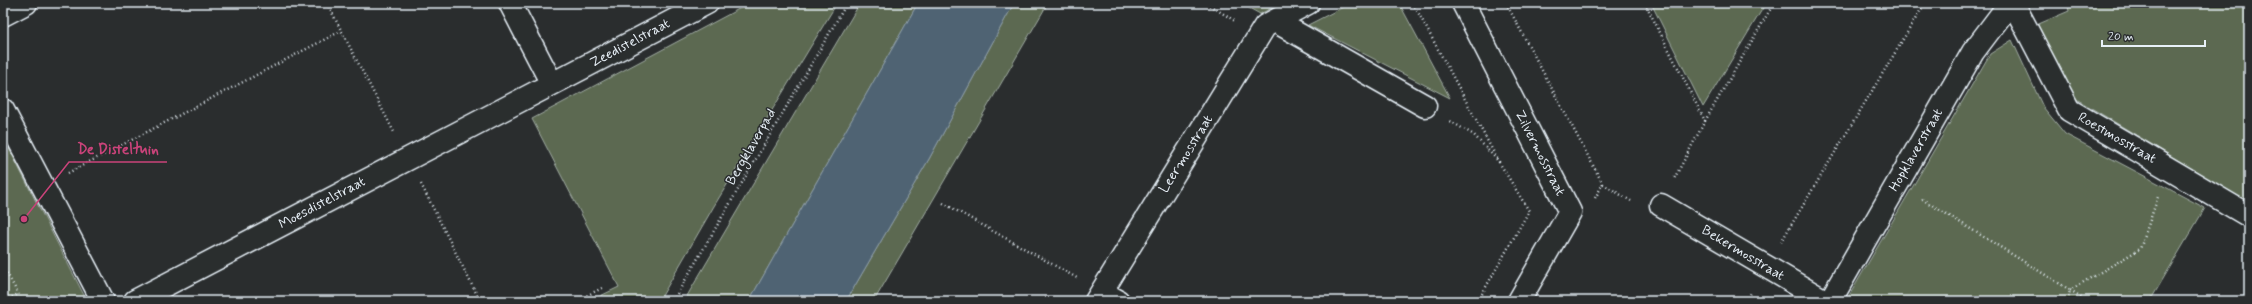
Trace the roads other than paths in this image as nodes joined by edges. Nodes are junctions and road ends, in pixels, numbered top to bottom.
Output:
1 (26, 3) edge
2 (510, 3) edge
3 (707, 3) edge
4 (1308, 3) edge
5 (1463, 3) edge
6 (2012, 3) edge
7 (3, 15) edge
8 (1275, 21) junction
9 (552, 84) junction
10 (510, 105) joint
11 (1425, 106) road end
12 (3, 110) edge
13 (1661, 204) road end
14 (2249, 216) edge
15 (1105, 298) edge
16 (103, 301) edge
17 (135, 301) edge
18 (1519, 301) edge
19 (1825, 301) edge
20 (1830, 301) edge

1 - 7 street
2 - 9 street
3 - 9 street, Zeedistelstraat
4 - 8 street, Leermosstraat
5 - 18 street, Zilvermosstraat
6 - 14 street, Roestmosstraat
6 - 20 street, Hopklaverstraat
8 - 11 street
8 - 15 street, Leermosstraat
9 - 10 street, Zeedistelstraat
10 - 17 street, Moesdistelstraat
12 - 16 street
13 - 19 street, Bekermosstraat

